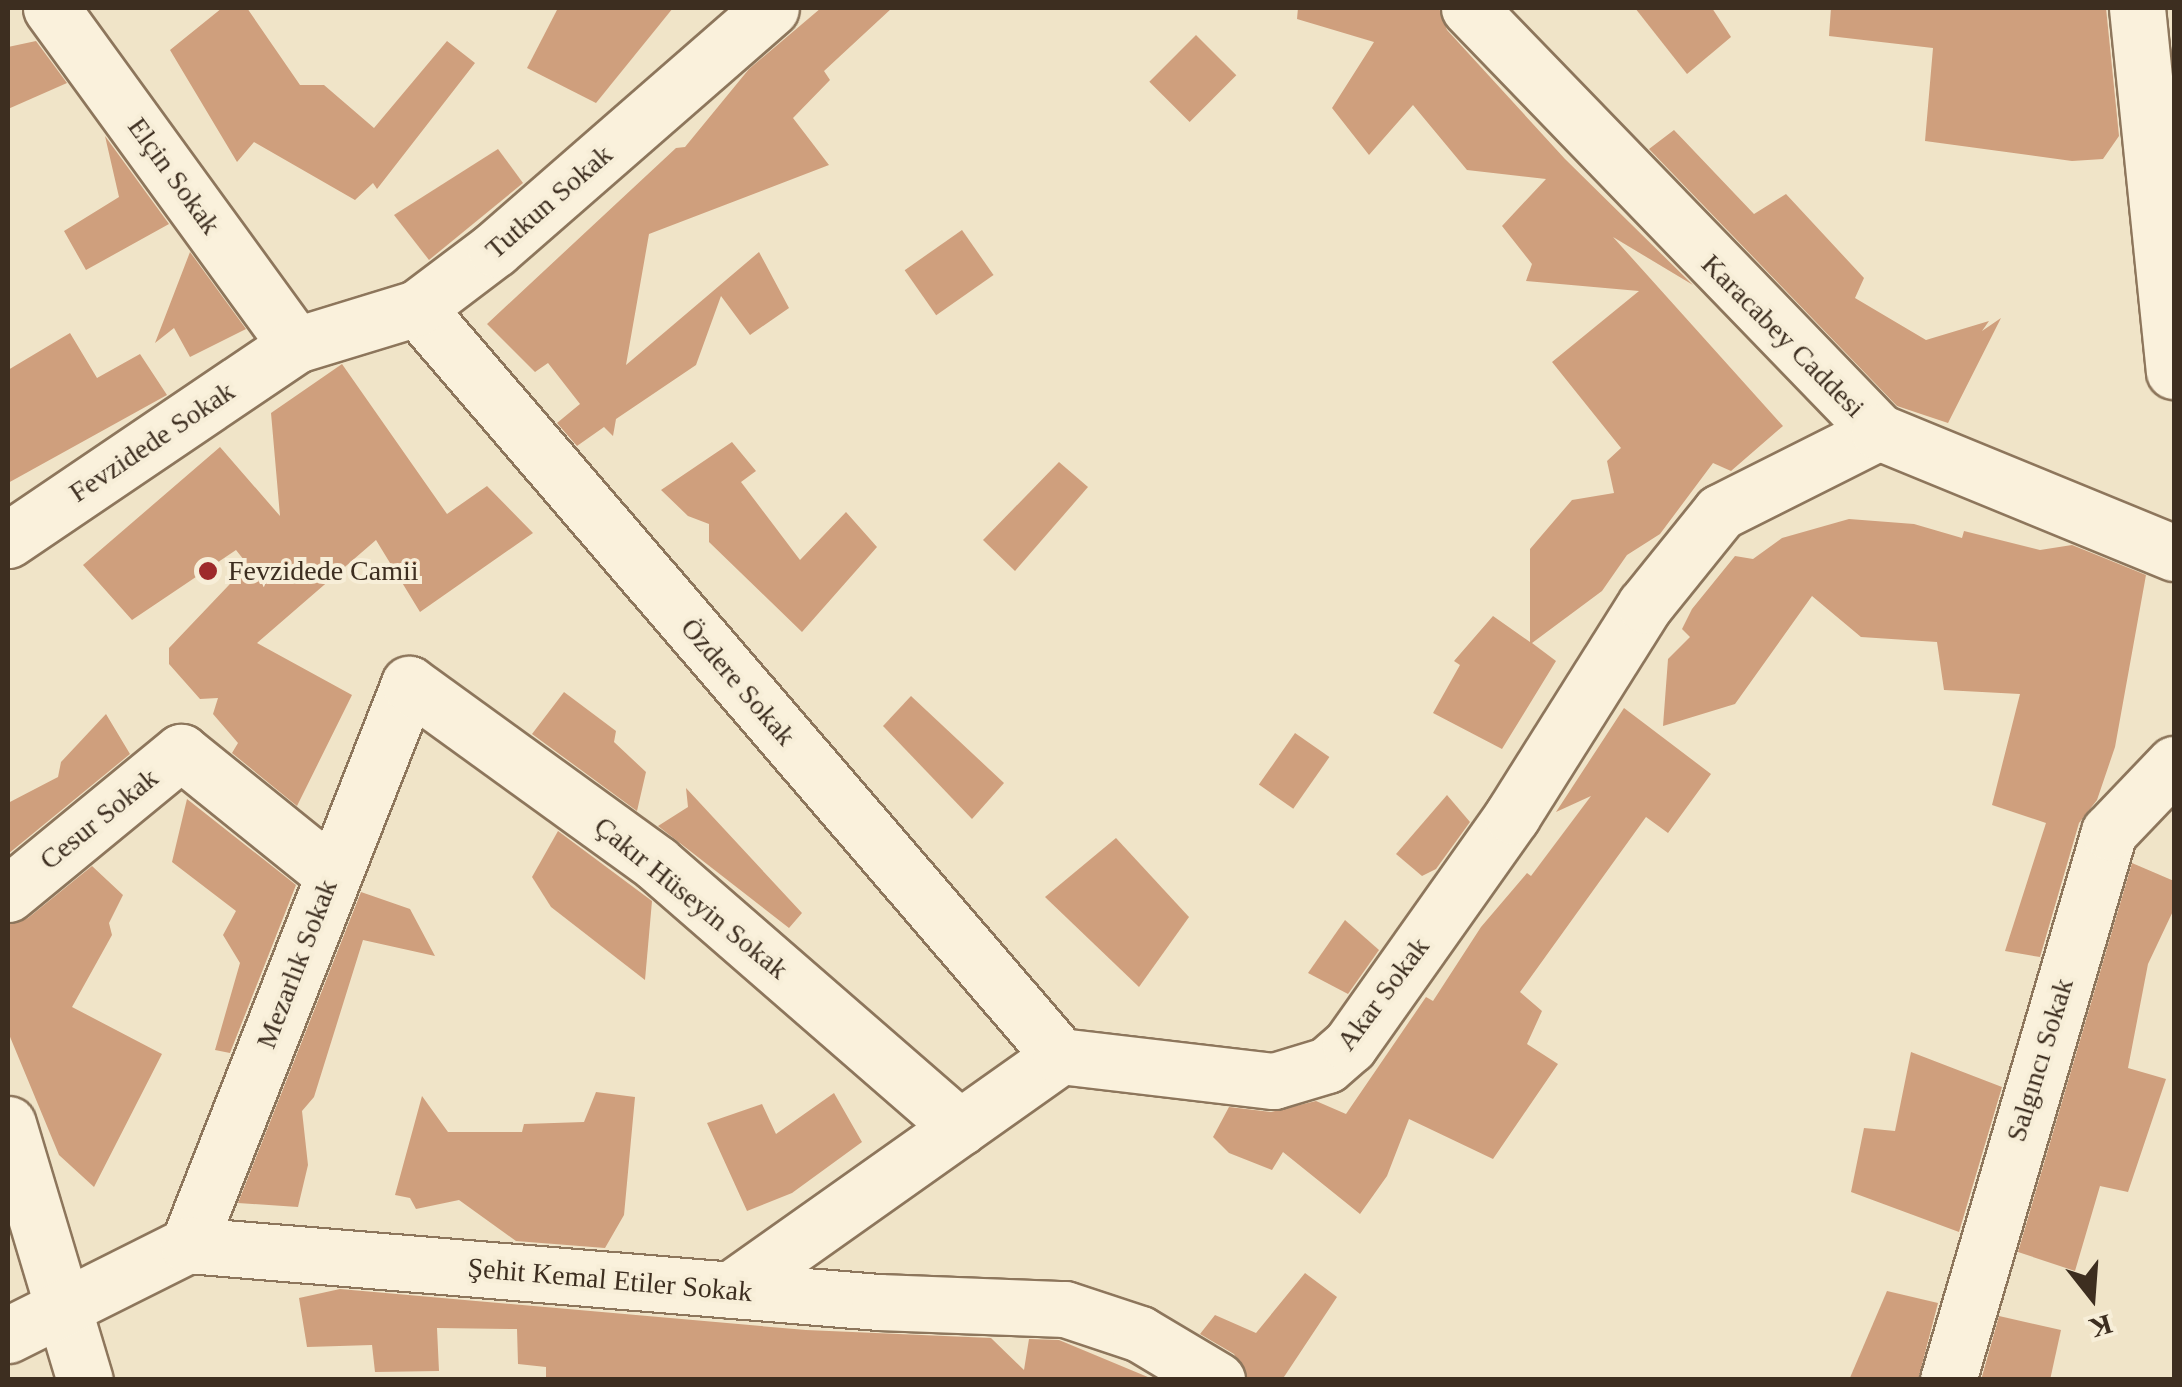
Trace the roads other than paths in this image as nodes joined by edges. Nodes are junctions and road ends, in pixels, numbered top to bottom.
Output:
1 (50, 8) edge
2 (771, 8) edge
3 (1469, 8) edge
4 (2137, 8) edge
5 (416, 308) junction
6 (296, 345) junction
7 (2174, 371) edge
8 (1879, 432) junction
9 (8, 540) edge
10 (2174, 553) edge
11 (410, 684) joint
12 (2174, 764) edge
13 (332, 874) junction
14 (8, 894) edge
15 (1060, 1056) junction
16 (8, 1124) edge
17 (960, 1127) junction
18 (188, 1245) junction
19 (730, 1290) junction
20 (68, 1305) junction
21 (8, 1335) edge
22 (85, 1380) edge
23 (1216, 1380) edge
24 (1948, 1380) edge

1 - 6 street, Elçin Sokak
2 - 5 street, Tutkun Sokak
3 - 8 street, Karacabey Caddesi
4 - 7 street
5 - 6 street, Tutkun Sokak
5 - 15 street, Özdere Sokak
6 - 9 street, Fevzidede Sokak
8 - 10 street, Karacabey Caddesi
8 - 15 street, Akar Sokak
11 - 13 street, Mezarlık Sokak
11 - 17 street, Çakır Hüseyin Sokak
12 - 24 street, Salgıncı Sokak
13 - 14 street, Cesur Sokak
13 - 18 street, Mezarlık Sokak
15 - 17 street
16 - 20 street
17 - 19 street
18 - 19 street, Şehit Kemal Etiler Sokak
18 - 20 street
19 - 23 street, Şehit Kemal Etiler Sokak
20 - 21 street
20 - 22 street

